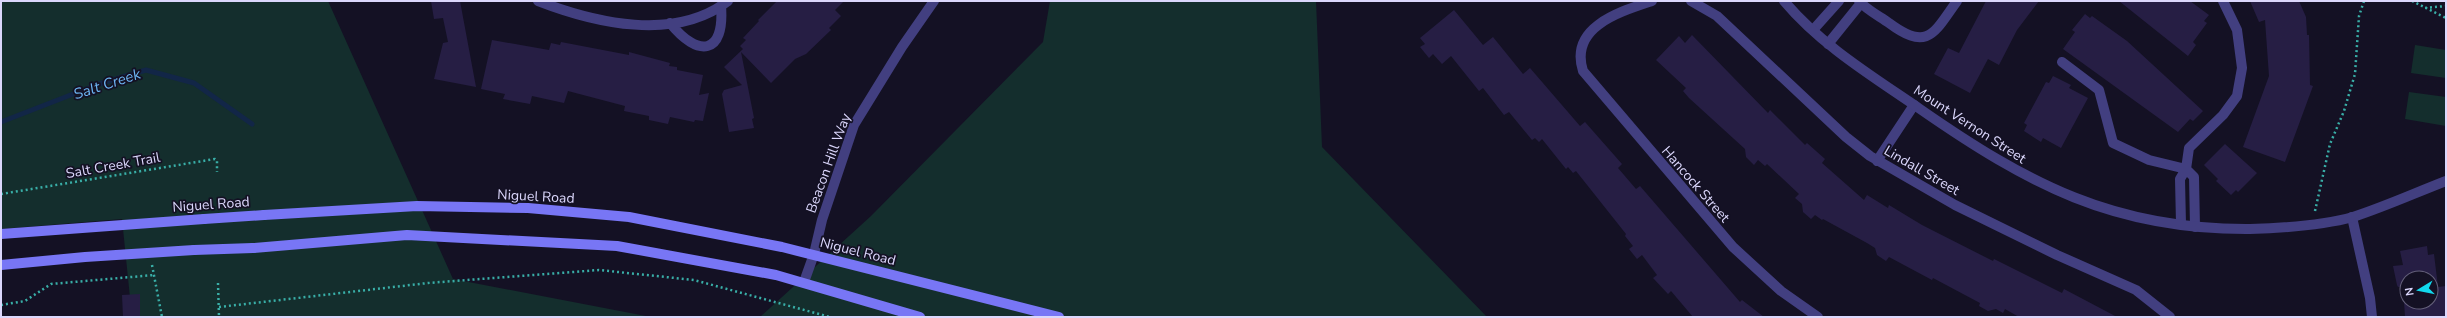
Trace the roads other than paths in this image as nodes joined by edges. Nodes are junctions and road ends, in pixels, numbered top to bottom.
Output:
1 (538, 1) edge
2 (934, 1) edge
3 (1652, 1) edge
4 (1691, 1) edge
5 (1784, 1) edge
6 (1840, 1) edge
7 (1957, 1) edge
8 (2223, 1) edge
9 (1860, 2) edge
10 (725, 4) edge
11 (670, 23) junction
12 (1813, 30) junction
13 (1828, 44) junction
14 (2062, 62) dead end
15 (1914, 105) junction
16 (1877, 161) junction
17 (2186, 169) junction
18 (2446, 181) edge
19 (2352, 217) junction
20 (2181, 224) junction
21 (2195, 227) junction
22 (1, 234) edge
23 (814, 254) junction
24 (1, 265) edge
25 (804, 282) junction
26 (920, 317) edge
27 (1059, 317) edge
28 (1818, 317) edge
29 (2170, 317) edge
30 (2372, 317) edge

1 - 11 street
2 - 23 street, Beacon Hill Way
3 - 28 street, Hancock Street
4 - 16 street, Lindall Street
5 - 12 street, Mount Vernon Street
6 - 12 street
7 - 9 street
8 - 17 street
9 - 13 street
10 - 11 street
10 - 11 street
12 - 13 street, Mount Vernon Street
13 - 15 street, Mount Vernon Street
14 - 17 street
15 - 16 street
15 - 20 street, Mount Vernon Street
16 - 29 street, Lindall Street
17 - 20 street
17 - 21 street
18 - 19 street, Mount Vernon Street
19 - 21 street, Mount Vernon Street
19 - 30 street
20 - 21 street, Mount Vernon Street
22 - 23 main road, Niguel Road, bridge
23 - 25 street, Beacon Hill Way
23 - 27 main road, Niguel Road
24 - 25 main road, bridge
25 - 26 main road

